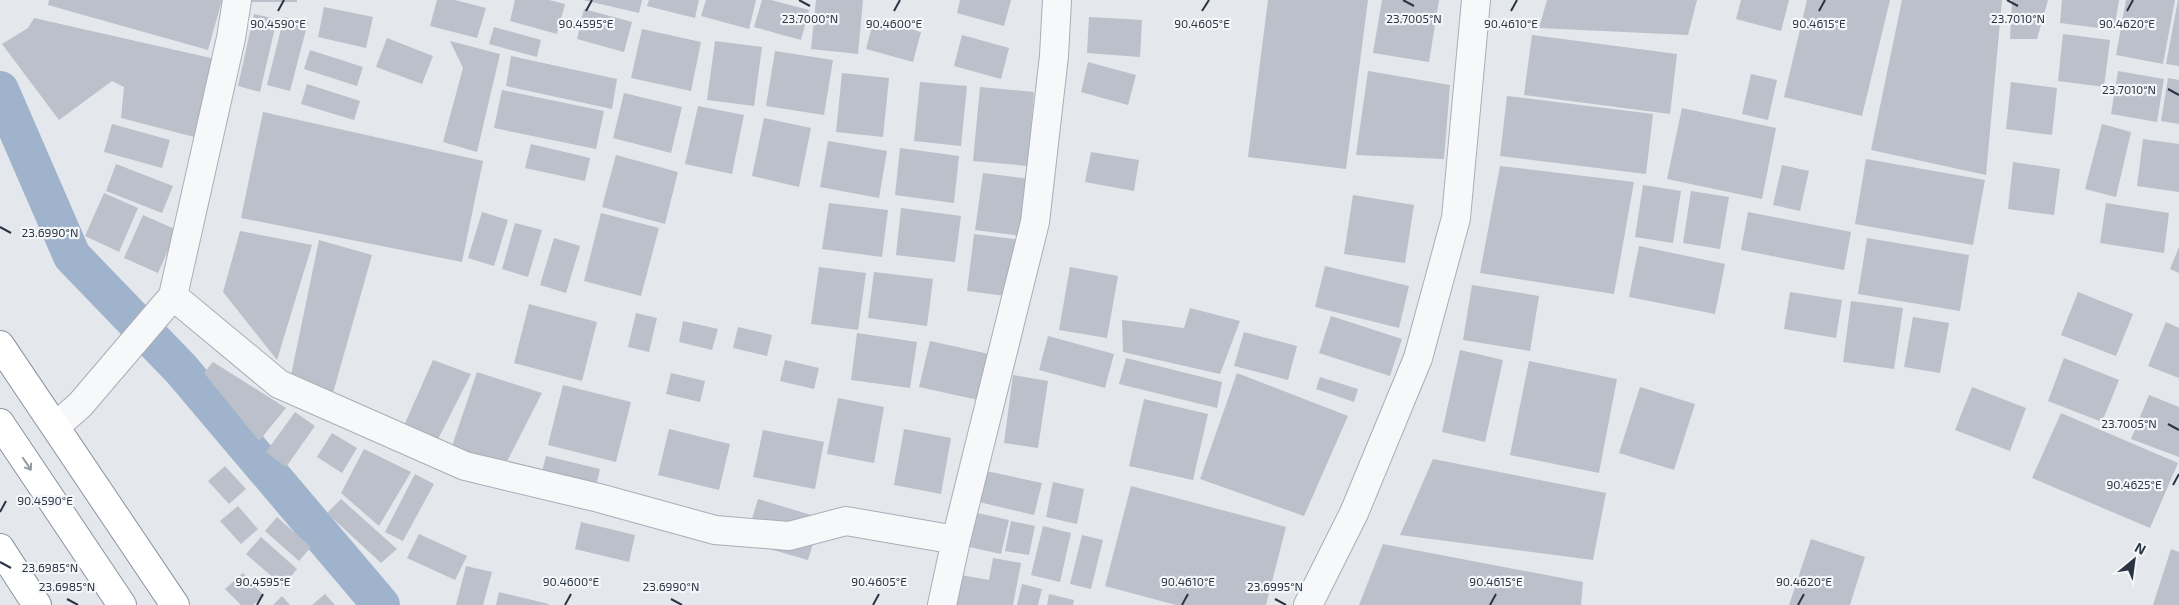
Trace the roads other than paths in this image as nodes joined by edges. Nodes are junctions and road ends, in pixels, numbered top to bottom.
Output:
1 (237, 0) edge
2 (1057, 0) edge
3 (1476, 0) edge
4 (172, 297) junction
5 (0, 345) edge
6 (0, 423) edge
7 (56, 426) junction
8 (956, 540) junction
9 (0, 548) edge
10 (37, 605) edge
11 (122, 605) edge
12 (174, 605) edge
13 (942, 605) edge
14 (1308, 605) edge

1 - 4 street
2 - 8 street
3 - 14 street
4 - 7 street
4 - 8 street
5 - 7 highway
6 -> 11 highway
7 - 12 highway
8 - 13 street
9 - 10 highway

